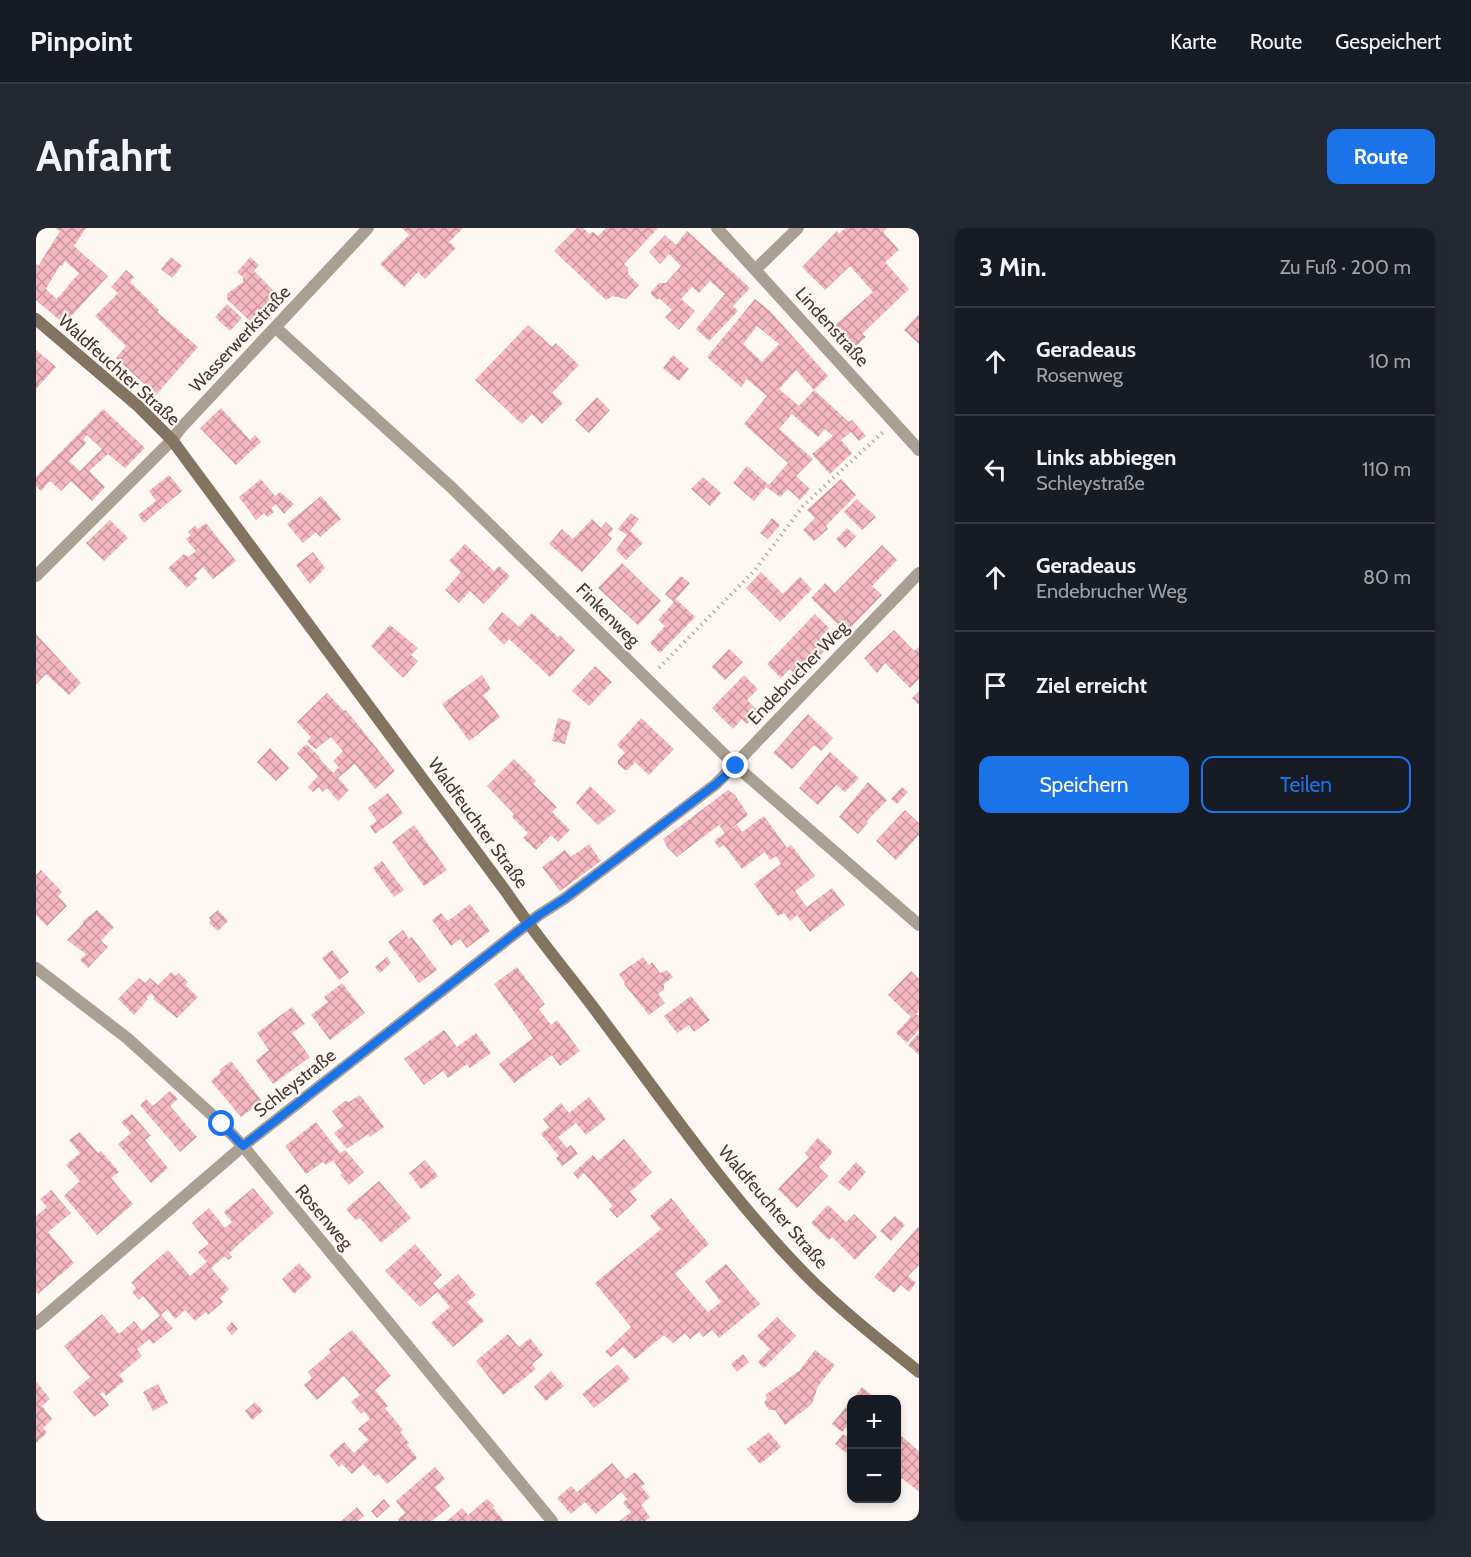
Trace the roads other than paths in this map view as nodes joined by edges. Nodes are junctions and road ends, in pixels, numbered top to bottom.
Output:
1 (368, 228) edge
2 (717, 228) edge
3 (798, 228) edge
4 (756, 269) junction
5 (36, 319) edge
6 (276, 328) junction
7 (172, 441) junction
8 (919, 450) edge
9 (919, 573) edge
10 (36, 576) edge
11 (736, 766) junction
12 (919, 924) edge
13 (528, 925) junction
14 (36, 968) edge
15 (243, 1146) junction
16 (36, 1324) edge
17 (919, 1372) edge
18 (552, 1521) edge

1 - 6 street, Wasserwerkstraße
2 - 4 street, Lindenstraße
3 - 4 street
4 - 8 street, Lindenstraße
5 - 7 street, Waldfeuchter Straße
6 - 7 street, Wasserwerkstraße
6 - 11 street, Finkenweg
7 - 10 street, Wasserwerkstraße
7 - 13 street, Waldfeuchter Straße
9 - 11 street, Endebrucher Weg
11 - 12 street, Finkenweg
11 - 13 street, Endebrucher Weg
13 - 15 street, Schleystraße
13 - 17 street, Waldfeuchter Straße
14 - 15 street, Rosenweg
15 - 16 street, Schleystraße
15 - 18 street, Rosenweg

